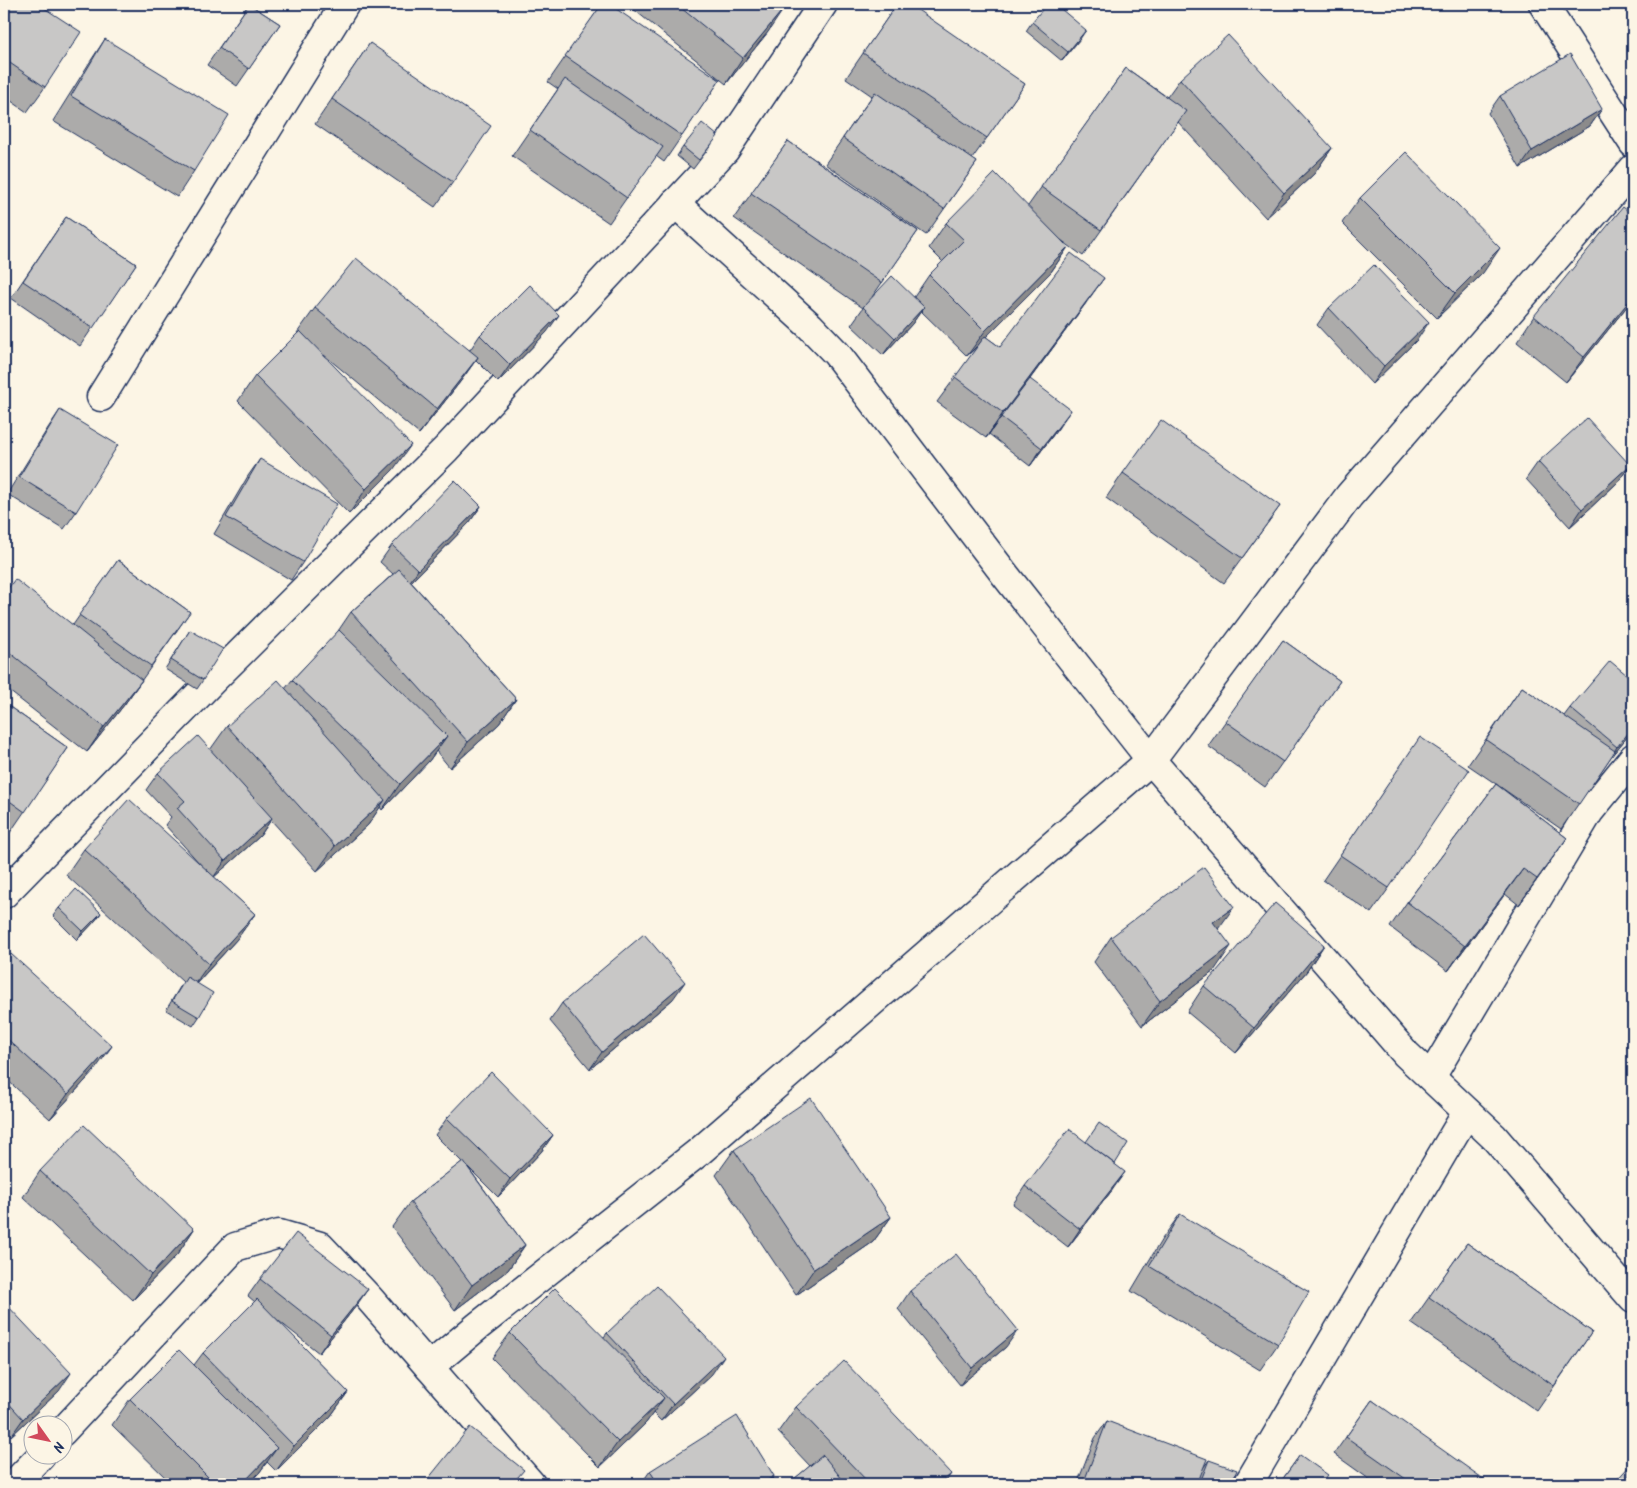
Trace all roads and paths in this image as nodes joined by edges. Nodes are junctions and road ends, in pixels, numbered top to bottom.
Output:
1 (345, 4) edge
2 (823, 4) edge
3 (1543, 4) edge
4 (1633, 143) edge
5 (1633, 169) edge
6 (675, 203) junction
7 (101, 397) dead end
8 (1633, 758) edge
9 (1150, 760) junction
10 (4, 894) edge
11 (1431, 1077) junction
12 (1467, 1112) junction
13 (1633, 1298) edge
14 (429, 1367) junction
15 (72, 1421) edge
16 (31, 1466) edge
17 (14, 1484) edge
18 (531, 1484) edge
19 (1248, 1484) edge

1 - 7 street
2 - 6 street
3 - 4 street
5 - 9 street
6 - 9 street
6 - 10 street
8 - 11 street
9 - 11 street
9 - 14 street
11 - 12 street
12 - 13 street
12 - 19 street
14 - 15 street
14 - 18 street
16 - 17 street

